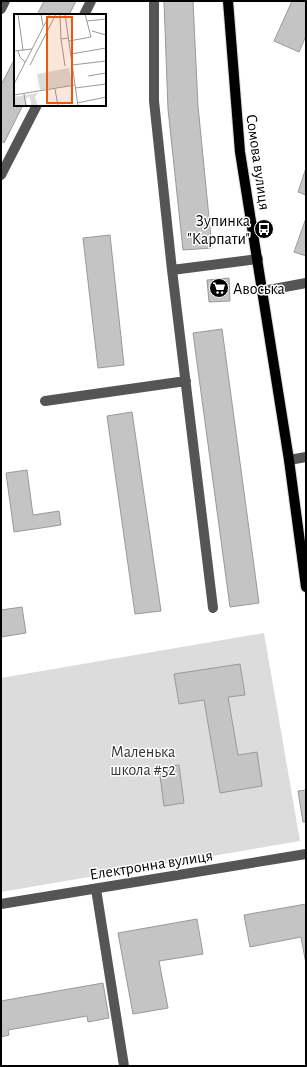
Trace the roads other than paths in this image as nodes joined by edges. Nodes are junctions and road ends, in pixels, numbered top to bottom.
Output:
1 (5, 1) edge
2 (91, 1) edge
3 (154, 1) edge
4 (228, 1) edge
5 (1, 9) edge
6 (84, 14) edge
7 (36, 106) edge
8 (1, 152) edge
9 (11, 156) junction
10 (1, 175) edge
11 (258, 259) junction
12 (172, 270) junction
13 (306, 283) edge
14 (262, 291) junction
15 (186, 381) junction
16 (44, 401) dead end
17 (306, 457) edge
18 (289, 460) junction
19 (306, 587) edge
20 (213, 608) dead end
21 (306, 854) edge
22 (96, 889) junction
23 (1, 904) edge
24 (124, 1066) edge

1 - 5 street
2 - 6 street
3 - 12 street
4 - 11 main road, Сомова вулиця
7 - 9 street
8 - 9 street
9 - 10 street
11 - 12 street
11 - 14 main road, Сомова вулиця
12 - 15 street
13 - 14 street
14 - 18 main road, Сомова вулиця
15 - 16 street
15 - 20 street
17 - 18 street
18 - 19 main road, Сомова вулиця
21 - 22 street, Електронна вулиця
22 - 23 street, Електронна вулиця
22 - 24 street

